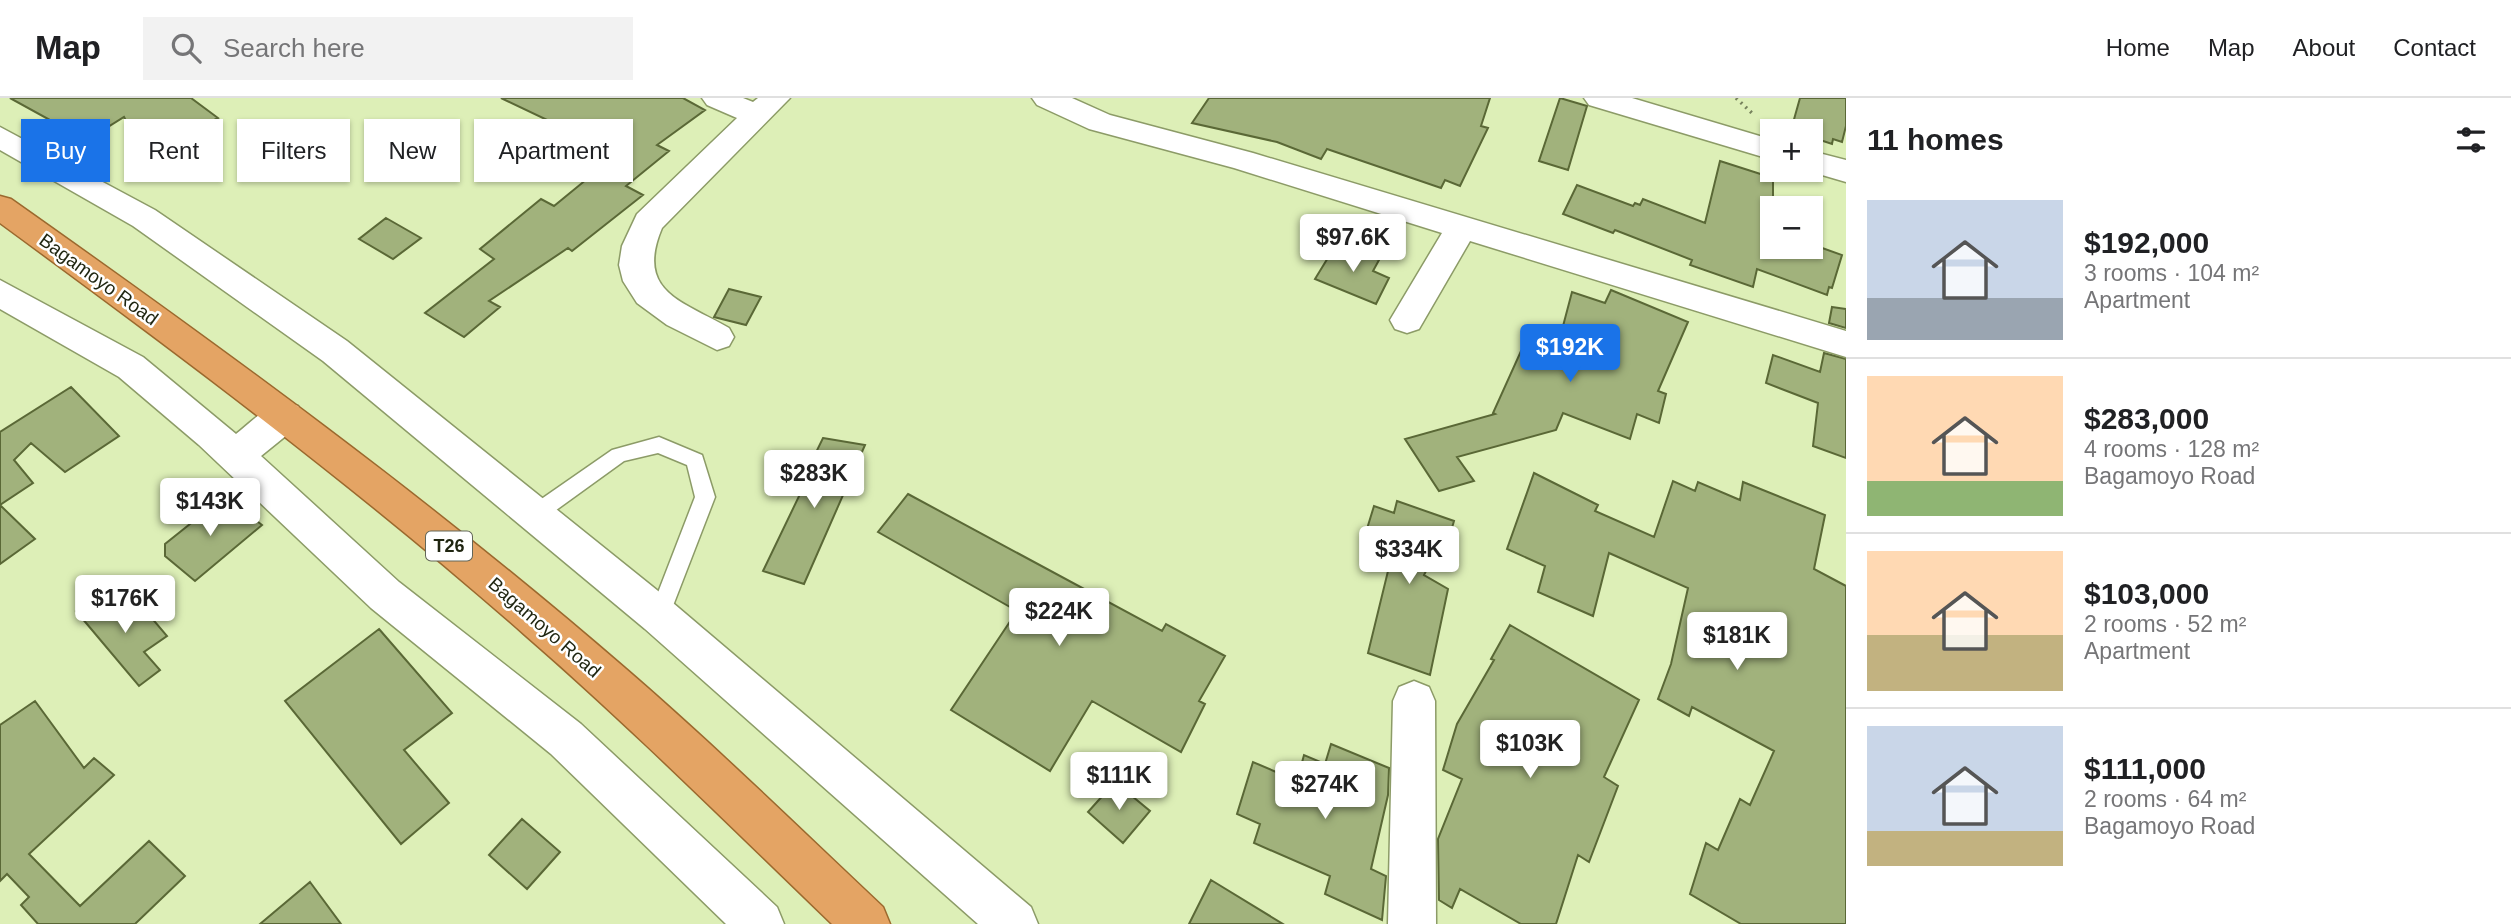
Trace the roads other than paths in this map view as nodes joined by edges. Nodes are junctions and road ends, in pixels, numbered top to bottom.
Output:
1 (717, 98) edge
2 (1047, 98) edge
3 (1599, 98) edge
4 (766, 107) edge
5 (0, 137) edge
6 (1760, 146) edge
7 (1823, 164) edge
8 (1846, 171) edge
9 (0, 207) edge
10 (1462, 227) junction
11 (0, 293) edge
12 (1407, 320) dead end
13 (717, 337) dead end
14 (1846, 344) edge
15 (285, 416) junction
16 (235, 456) junction
17 (534, 515) junction
18 (659, 616) junction
19 (1414, 701) dead end
20 (760, 924) edge
21 (866, 924) edge
22 (1014, 924) edge
23 (1412, 924) edge

1 - 4 street
2 - 10 street
3 - 6 street
4 - 13 street
5 - 17 street
7 - 8 street
9 - 15 highway, Bagamoyo Road / T26
10 - 12 street
10 - 14 street
11 - 16 street
15 - 16 street
15 - 21 highway, Bagamoyo Road / T26
16 - 20 street
17 - 18 street
17 - 18 lane
18 - 22 street
19 - 23 street

